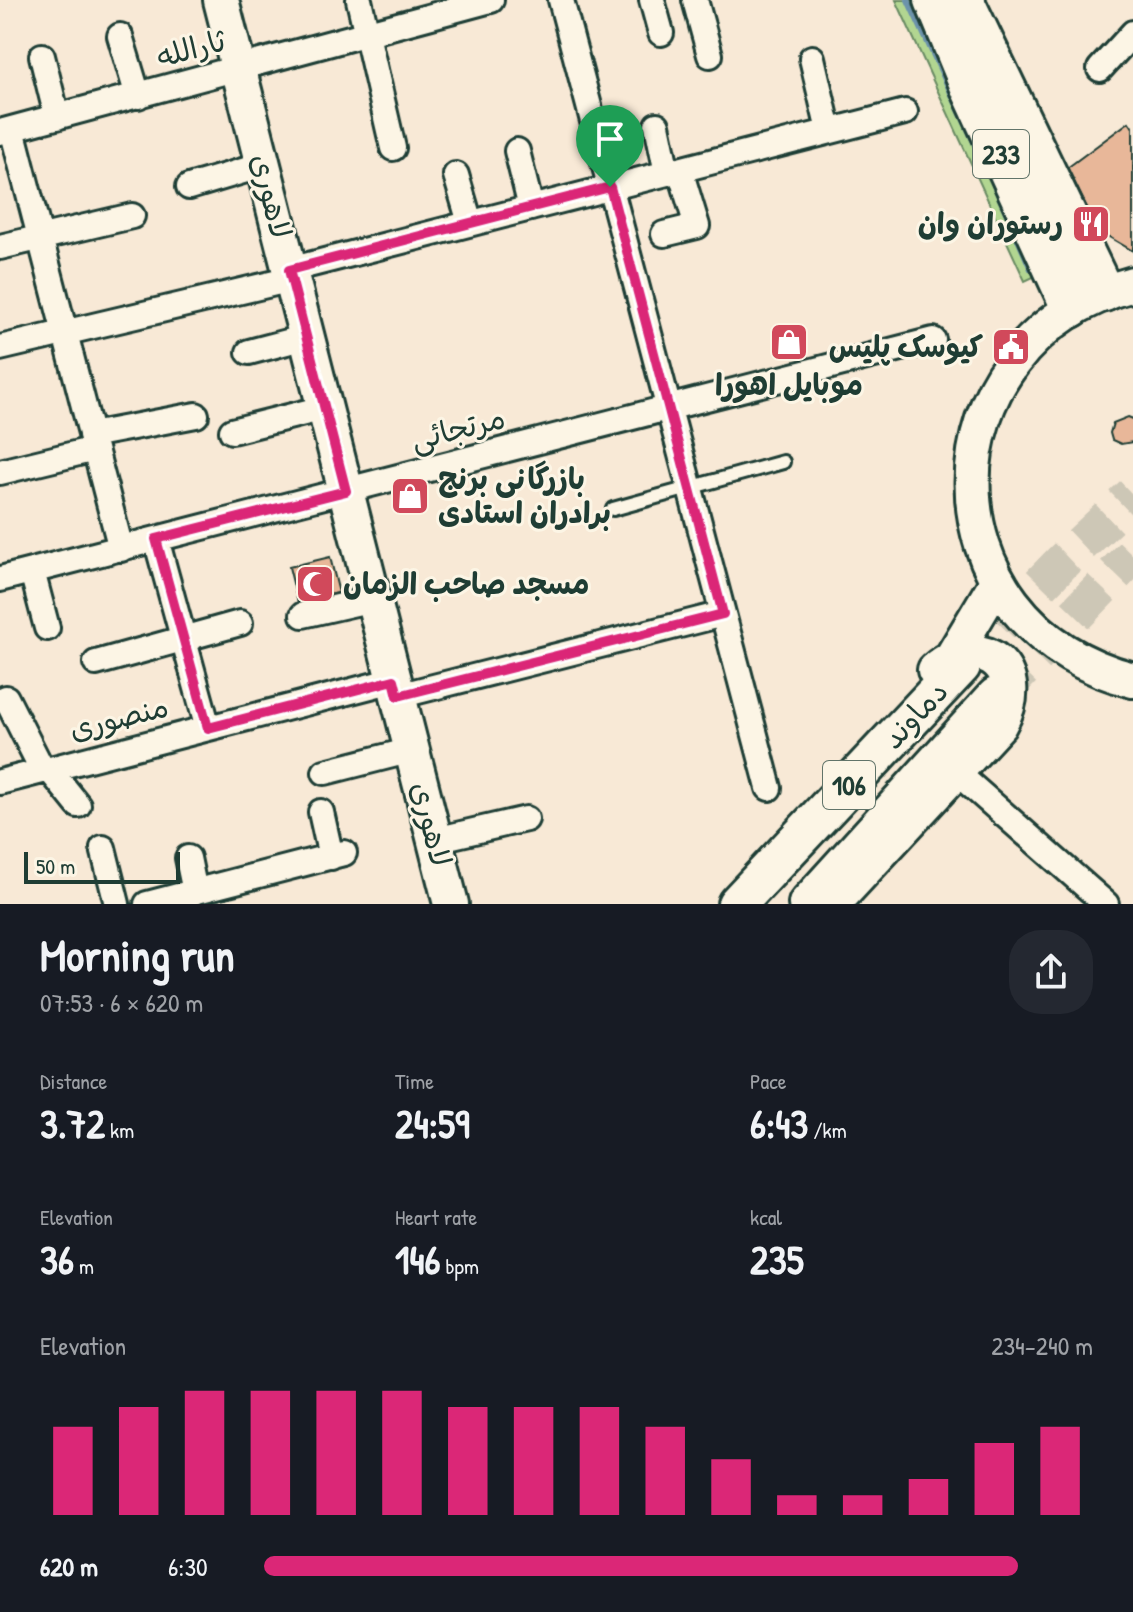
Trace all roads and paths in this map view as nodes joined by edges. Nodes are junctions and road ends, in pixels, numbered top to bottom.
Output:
1 (221, 0) edge
2 (359, 0) edge
3 (491, 0) edge
4 (561, 0) edge
5 (652, 0) edge
6 (695, 0) edge
7 (934, 0) edge
8 (964, 0) edge
9 (661, 33) dead end
10 (1133, 33) edge
11 (364, 35) junction
12 (120, 36) dead end
13 (710, 55) dead end
14 (42, 56) dead end
15 (812, 58) dead end
16 (238, 69) junction
17 (1100, 69) dead end
18 (138, 96) junction
19 (905, 112) dead end
20 (57, 117) junction
21 (657, 125) dead end
22 (6, 130) edge
23 (829, 131) junction
24 (393, 148) dead end
25 (517, 151) dead end
26 (263, 165) junction
27 (674, 171) junction
28 (456, 175) dead end
29 (189, 187) dead end
30 (610, 187) junction
31 (531, 208) junction
32 (132, 216) dead end
33 (470, 223) junction
34 (664, 234) dead end
35 (40, 238) junction
36 (0, 247) edge
37 (290, 275) junction
38 (1103, 294) edge
39 (65, 333) junction
40 (306, 337) junction
41 (933, 340) dead end
42 (0, 348) edge
43 (249, 352) dead end
44 (324, 408) junction
45 (669, 408) junction
46 (196, 415) dead end
47 (232, 431) dead end
48 (93, 442) junction
49 (783, 462) dead end
50 (0, 472) edge
51 (690, 487) junction
52 (346, 491) junction
53 (613, 509) dead end
54 (156, 539) junction
55 (121, 549) junction
56 (32, 571) junction
57 (0, 579) edge
58 (997, 582) junction
59 (373, 599) junction
60 (723, 614) junction
61 (303, 615) dead end
62 (240, 623) dead end
63 (47, 628) dead end
64 (183, 639) junction
65 (96, 663) dead end
66 (970, 674) junction
67 (1133, 680) edge
68 (396, 688) junction
69 (6, 698) dead end
70 (208, 728) junction
71 (919, 731) dead end
72 (412, 750) junction
73 (46, 770) junction
74 (325, 772) dead end
75 (956, 772) junction
76 (0, 782) edge
77 (769, 788) dead end
78 (78, 805) dead end
79 (321, 812) dead end
80 (526, 819) dead end
81 (435, 840) junction
82 (103, 848) dead end
83 (188, 858) dead end
84 (195, 892) junction
85 (117, 904) edge
86 (147, 904) edge
87 (451, 904) edge
88 (725, 904) edge
89 (737, 904) edge
90 (808, 904) edge
91 (833, 904) edge
92 (1106, 904) edge

1 - 16 main road, لاهوری
2 - 11 street
3 - 11 street, ثارالله
4 - 30 street
5 - 9 street
6 - 13 street
7 - 38 main road, 233
8 - 38 main road, 233
10 - 17 street
11 - 16 street, ثارالله
11 - 24 street
12 - 18 street
14 - 20 street
15 - 23 street
16 - 18 street, ثارالله
16 - 26 main road, لاهوری
18 - 20 street, ثارالله
19 - 23 street
20 - 22 street, ثارالله
21 - 27 street
22 - 35 street
23 - 27 street
25 - 31 street
26 - 29 street
26 - 37 main road, لاهوری
27 - 30 street
27 - 34 street
28 - 33 street
30 - 31 street
30 - 45 street
31 - 33 street
32 - 35 street
33 - 37 street
35 - 36 street
35 - 39 street
37 - 39 street
37 - 40 main road, لاهوری
38 - 58 main road
39 - 42 street
39 - 48 street
40 - 43 street
40 - 44 main road, لاهوری
41 - 45 street, مرتجائی
44 - 47 street
44 - 52 main road, لاهوری
45 - 51 street
45 - 52 street, مرتجائی
46 - 48 street
48 - 50 street
48 - 55 street
49 - 51 lane
51 - 53 lane
51 - 60 street
52 - 54 street, مرتجائی
52 - 59 main road, لاهوری
54 - 55 street, مرتجائی
54 - 64 street
55 - 56 street, مرتجائی
56 - 57 street, مرتجائی
56 - 63 street
58 - 66 main road
58 - 67 main road
59 - 61 street
59 - 68 main road, لاهوری
60 - 68 street, منصوری
60 - 77 street
62 - 64 street
64 - 65 street
64 - 70 street
66 - 71 lane
66 - 75 main road
66 - 88 main road
66 - 89 main road, دماوند / 106
66 - 90 main road, دماوند / 106
68 - 70 street, منصوری
68 - 72 main road, لاهوری
69 - 73 street
70 - 73 street, منصوری
72 - 74 street
72 - 81 main road, لاهوری
73 - 76 street, منصوری
73 - 78 street
75 - 91 main road
75 - 92 street
79 - 84 street
80 - 81 street
81 - 87 main road, لاهوری
82 - 85 street
83 - 84 street
84 - 86 street

